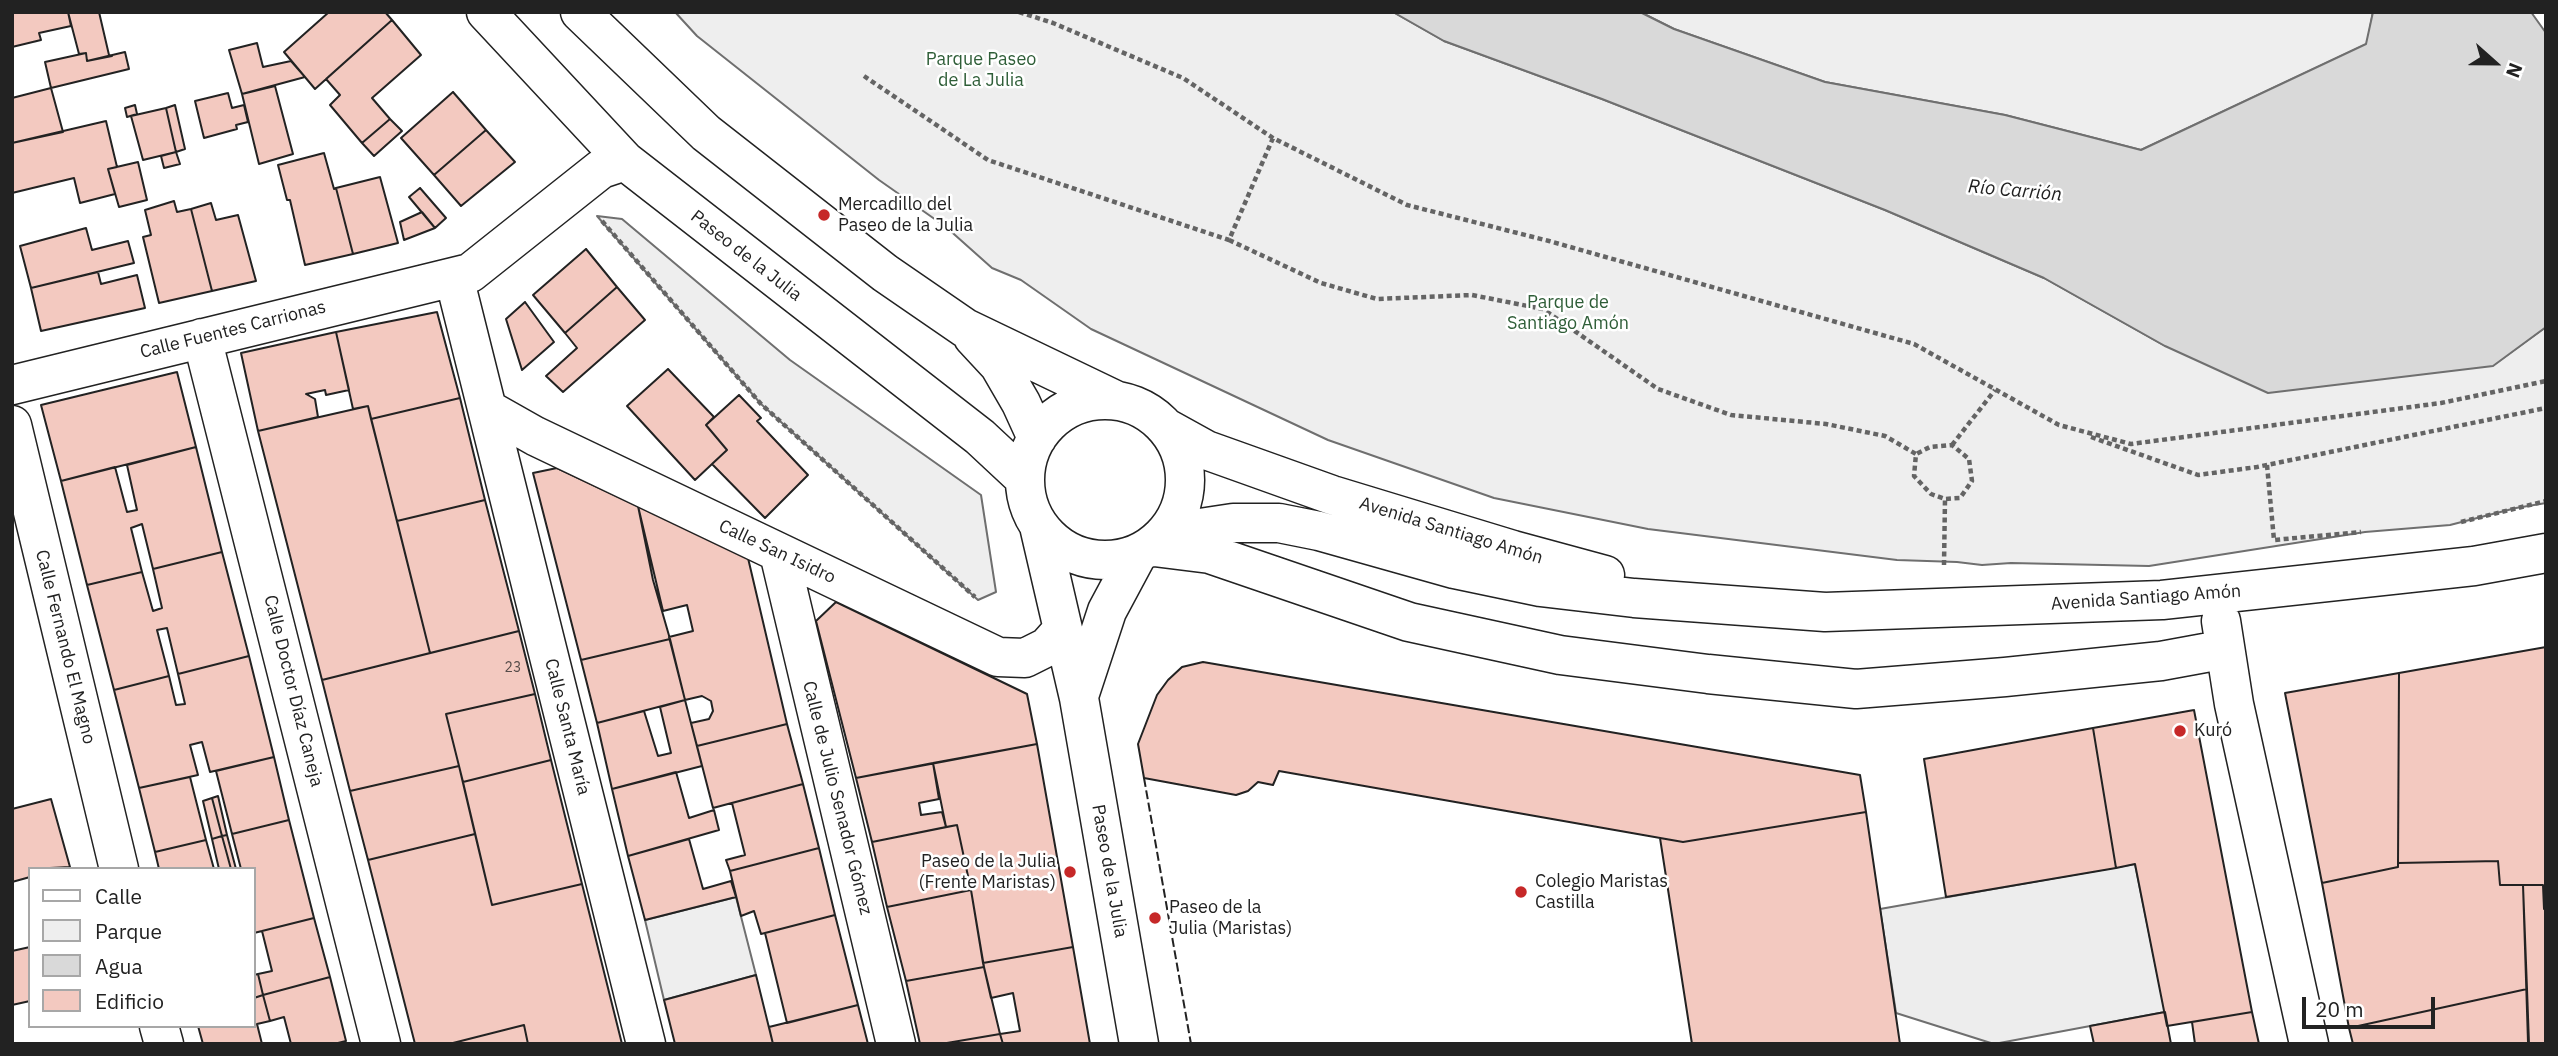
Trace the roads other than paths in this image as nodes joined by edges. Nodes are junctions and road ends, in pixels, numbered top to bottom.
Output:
1 (486, 12) edge
2 (580, 12) edge
3 (625, 161) junction
4 (454, 277) junction
5 (965, 328) junction
6 (202, 338) junction
7 (12, 385) edge
8 (1115, 400) junction
9 (489, 410) junction
10 (12, 425) edge
11 (1168, 429) junction
12 (1037, 438) junction
13 (1025, 479) junction
14 (1039, 526) junction
15 (1152, 545) junction
16 (779, 553) junction
17 (2546, 553) edge
18 (2217, 594) junction
19 (1744, 605) junction
20 (1063, 629) junction
21 (2224, 646) junction
22 (1079, 698) junction
23 (119, 867) edge
24 (381, 1044) edge
25 (646, 1044) edge
26 (896, 1044) edge
27 (1139, 1044) edge
28 (2309, 1044) edge

1 - 3 street, Paseo de la Julia
2 - 5 street
3 - 4 street, Calle Fuentes Carrionas
3 - 13 street, Paseo de la Julia
4 - 6 street, Calle Fuentes Carrionas
4 - 9 street, Calle Santa María
5 - 8 street
5 - 12 street
6 - 7 street, Calle Fuentes Carrionas
6 - 24 street, Calle Doctor Díaz Caneja
8 - 11 street
8 - 12 street
9 - 16 street, Calle San Isidro
9 - 25 street, Calle Santa María
10 - 23 street, Calle Fernando El Magno
11 - 15 street
11 - 19 street, Avenida Santiago Amón
12 - 13 street
13 - 14 street
14 - 15 street
14 - 20 street, Paseo de la Julia
15 - 19 street, Avenida Santiago Amón
15 - 21 street
15 - 22 street, Paseo de la Julia
16 - 20 street, Calle San Isidro
16 - 26 street, Calle de Julio Senador Gómez
17 - 18 street, Avenida Santiago Amón
18 - 19 street, Avenida Santiago Amón
18 - 21 street
20 - 22 street, Paseo de la Julia
21 - 28 street
22 - 27 street, Paseo de la Julia

